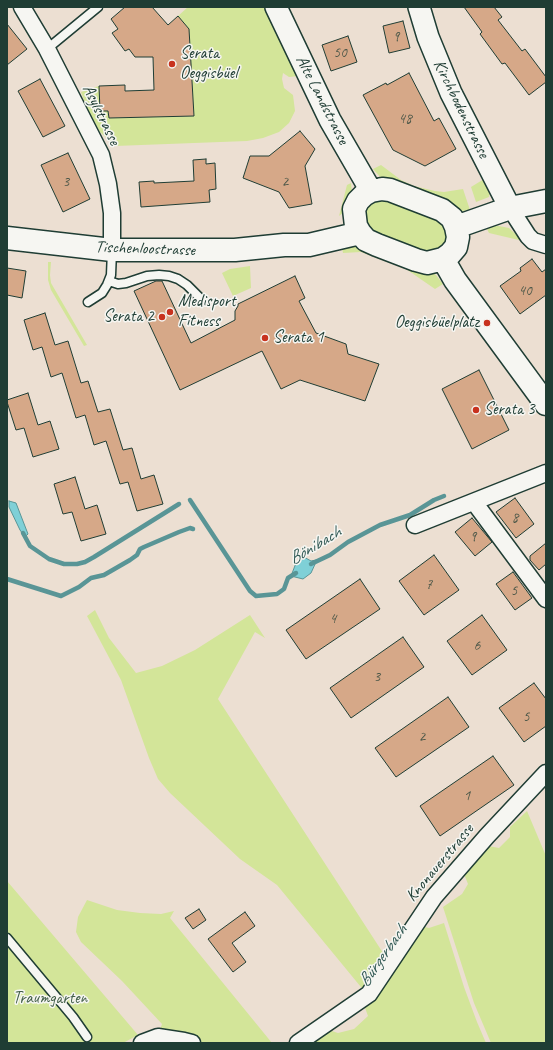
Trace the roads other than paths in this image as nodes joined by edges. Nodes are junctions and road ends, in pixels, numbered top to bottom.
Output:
1 (22, 7) edge
2 (98, 7) edge
3 (276, 7) edge
4 (419, 7) edge
5 (47, 49) junction
6 (372, 191) junction
7 (546, 201) edge
8 (510, 208) junction
9 (357, 225) junction
10 (456, 227) junction
11 (7, 238) edge
12 (546, 246) edge
13 (112, 250) junction
14 (443, 260) junction
15 (109, 281) junction
16 (202, 300) dead end
17 (88, 302) dead end
18 (546, 404) edge
19 (546, 473) edge
20 (474, 502) junction
21 (415, 525) dead end
22 (546, 599) edge
23 (546, 773) edge
24 (7, 938) edge
25 (87, 1037) dead end
26 (142, 1043) edge
27 (192, 1043) edge
28 (298, 1043) edge

1 - 5 street, Asylstrasse
2 - 5 lane
3 - 6 street, Alte Landstrasse
4 - 8 street, Kirchbodenstrasse
5 - 13 street, Asylstrasse
6 - 9 main road
6 - 10 main road
7 - 8 main road
8 - 10 main road
8 - 12 street
9 - 13 main road, Tischenloostrasse
9 - 14 main road
10 - 14 main road
11 - 13 main road, Tischenloostrasse
13 - 15 lane
14 - 18 main road
15 - 16 lane
15 - 17 lane
19 - 20 street
20 - 21 street
20 - 22 street
23 - 28 street, Knonauerstrasse
24 - 25 lane
26 - 27 street

